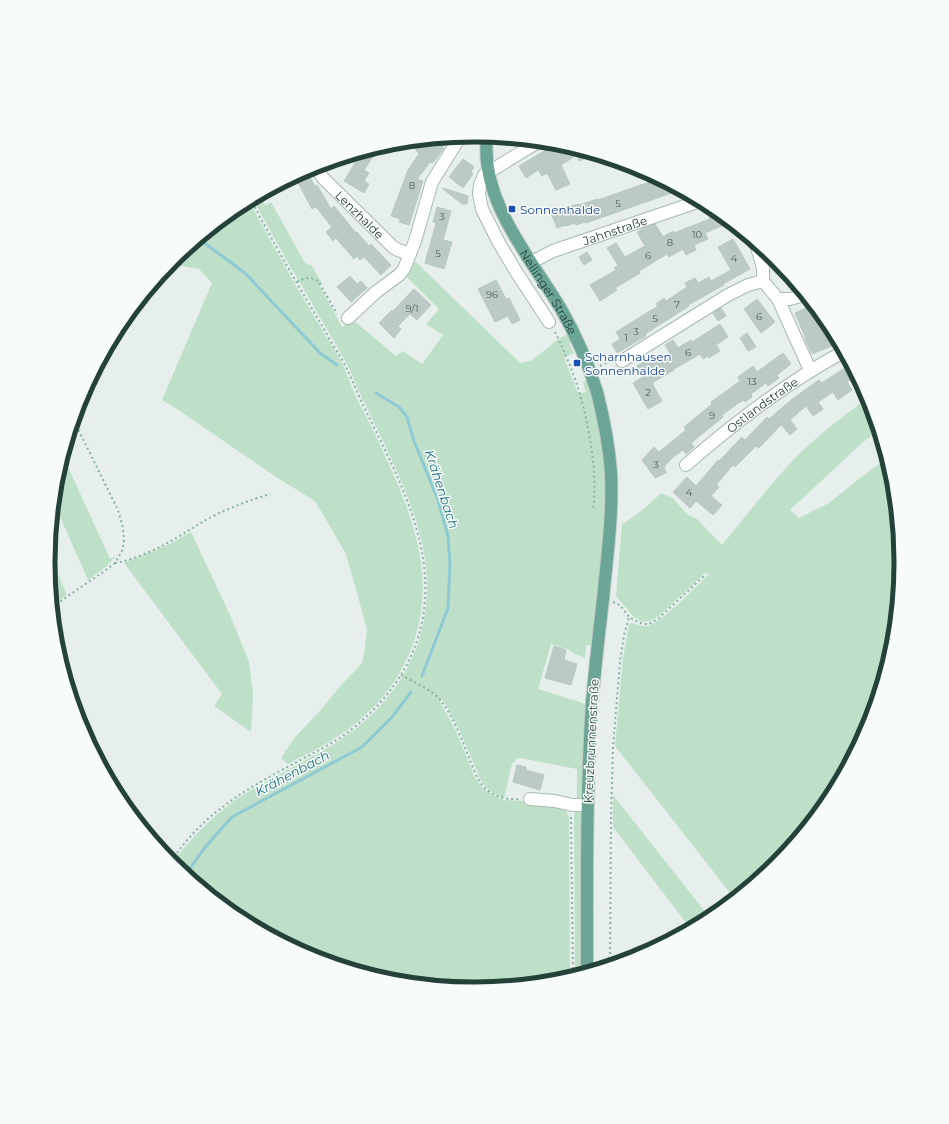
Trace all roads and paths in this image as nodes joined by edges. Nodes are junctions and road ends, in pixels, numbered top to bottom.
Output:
1 (487, 142) edge
2 (456, 143) edge
3 (531, 146) edge
4 (489, 171) junction
5 (319, 172) edge
6 (692, 204) edge
7 (254, 205) edge
8 (410, 254) junction
9 (759, 254) edge
10 (532, 262) junction
11 (763, 281) junction
12 (297, 282) junction
13 (799, 297) edge
14 (778, 299) junction
15 (348, 318) joint
16 (549, 322) joint
17 (839, 354) edge
18 (622, 361) dead end
19 (608, 362) dead end
20 (600, 366) dead end
21 (810, 370) junction
22 (77, 427) edge
23 (686, 465) dead end
24 (270, 494) dead end
25 (593, 510) dead end
26 (611, 510) joint
27 (115, 563) junction
28 (706, 574) dead end
29 (602, 600) junction
30 (58, 603) edge
31 (629, 617) junction
32 (401, 675) junction
33 (530, 799) joint
34 (572, 805) junction
35 (587, 805) junction
36 (175, 856) edge
37 (610, 959) edge
38 (587, 966) edge
39 (573, 969) edge

1 - 4 main road, Nellinger Straße
2 - 8 street
3 - 4 street
4 - 10 main road, Nellinger Straße
4 - 16 street, Nellinger Straße
5 - 8 street, Lenzhalde
6 - 10 street, Jahnstraße
7 - 12 path
8 - 15 street
9 - 11 street
10 - 26 main road, Nellinger Straße
11 - 14 street
11 - 18 street
12 - 15 path
12 - 32 path
13 - 14 street
14 - 21 street
16 - 25 path
17 - 21 street, Ostlandstraße
19 - 20 path
21 - 23 street, Ostlandstraße
22 - 27 path
24 - 27 path
26 - 29 main road, Kreuzbrunnenstraße
27 - 30 path
28 - 31 path
29 - 31 path
29 - 35 main road, Kreuzbrunnenstraße
31 - 37 path
32 - 33 path
32 - 36 path
33 - 34 street
34 - 35 street
34 - 39 path
35 - 38 main road, Kreuzbrunnenstraße

